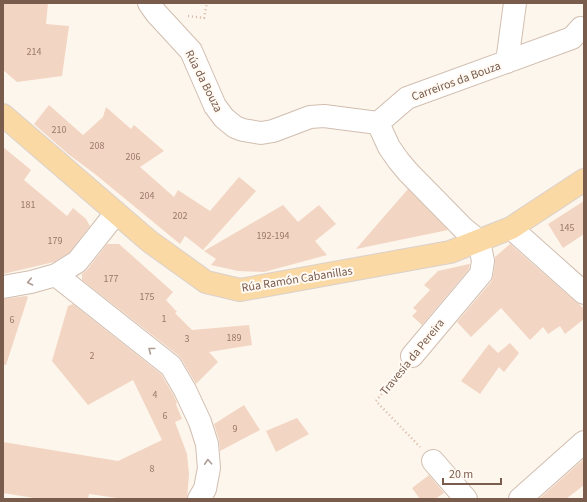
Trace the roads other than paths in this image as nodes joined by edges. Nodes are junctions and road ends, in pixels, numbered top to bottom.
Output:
1 (149, 3) edge
2 (515, 3) edge
3 (581, 28) dead end
4 (507, 62) junction
5 (3, 114) edge
6 (378, 123) junction
7 (584, 180) edge
8 (116, 213) junction
9 (511, 228) junction
10 (479, 241) junction
11 (56, 275) junction
12 (3, 287) edge
13 (584, 293) edge
14 (412, 356) road end
15 (584, 442) edge
16 (433, 461) road end
17 (199, 499) edge
18 (466, 499) edge
19 (520, 499) edge

1 - 6 street, Rúa da Bouza
2 - 4 street, Carreiros da Bouza
3 - 4 street
4 - 6 street, Carreiros da Bouza
5 - 8 main road, Rúa Ramón Cabanillas
6 - 10 street
7 - 9 main road, Rúa Ramón Cabanillas
8 - 10 main road, Rúa Ramón Cabanillas
8 - 11 street
9 - 10 main road, Rúa Ramón Cabanillas
9 - 13 street
10 - 14 street, Travesía da Pereira
11 -> 12 street
17 -> 11 street
15 - 19 street
16 - 18 street

